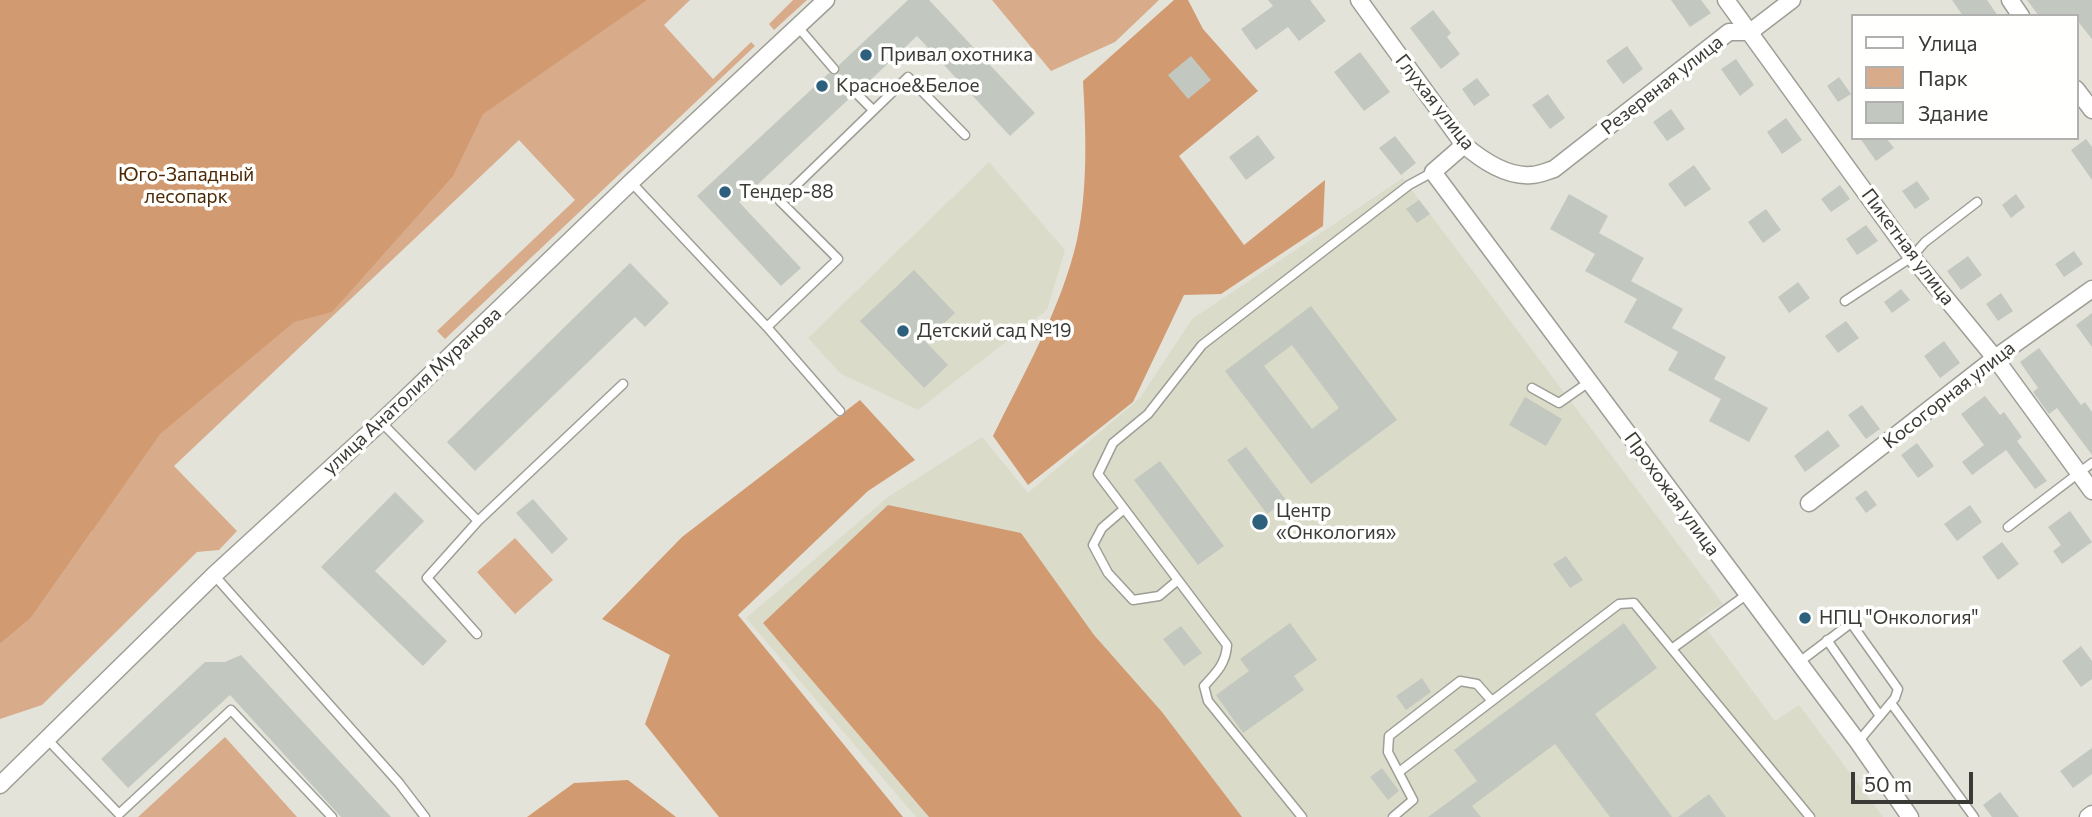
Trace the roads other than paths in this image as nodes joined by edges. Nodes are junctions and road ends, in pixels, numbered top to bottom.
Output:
1 (826, 0) edge
2 (1359, 0) edge
3 (1726, 0) edge
4 (1792, 0) edge
5 (798, 27) junction
6 (1750, 32) junction
7 (834, 69) dead end
8 (2078, 92) edge
9 (856, 93) dead end
10 (873, 110) junction
11 (2092, 110) edge
12 (965, 135) dead end
13 (1464, 145) junction
14 (1433, 172) junction
15 (1532, 176) joint
16 (631, 182) junction
17 (1977, 202) dead end
18 (1912, 257) junction
19 (2092, 289) edge
20 (1845, 301) dead end
21 (767, 327) junction
22 (1996, 358) junction
23 (1589, 382) junction
24 (623, 384) dead end
25 (1532, 388) dead end
26 (840, 411) dead end
27 (381, 422) junction
28 (2092, 463) edge
29 (2078, 472) junction
30 (2092, 491) edge
31 (1809, 503) dead end
32 (1124, 509) junction
33 (478, 521) junction
34 (2008, 527) dead end
35 (214, 575) junction
36 (1178, 580) junction
37 (1746, 595) junction
38 (477, 634) dead end
39 (1827, 640) junction
40 (1673, 648) junction
41 (1798, 663) junction
42 (1491, 700) junction
43 (1891, 703) junction
44 (1880, 716) junction
45 (46, 738) junction
46 (1858, 743) junction
47 (1399, 772) junction
48 (0, 785) edge
49 (2092, 814) edge
50 (332, 817) edge
51 (425, 817) edge
52 (1302, 817) edge
53 (1393, 817) edge
54 (1810, 817) edge
55 (1910, 817) edge
56 (1974, 817) edge
57 (2088, 817) edge

1 - 5 street, улица Анатолия Муранова
2 - 13 street, Глухая улица
3 - 6 street, Пикетная улица
4 - 6 street, Резервная улица
5 - 7 lane
5 - 16 street, улица Анатолия Муранова
6 - 15 street, Резервная улица
6 - 18 street, Пикетная улица
8 - 11 street
9 - 10 lane
10 - 12 lane
10 - 21 lane
13 - 14 street
13 - 15 street, Глухая улица
14 - 23 street, Прохожая улица
14 - 32 lane
16 - 21 lane
16 - 27 street, улица Анатолия Муранова
17 - 18 lane
18 - 20 lane
18 - 22 street, Пикетная улица
19 - 22 street, Косогорная улица
21 - 26 lane
22 - 29 street, Пикетная улица
22 - 31 street, Косогорная улица
23 - 25 lane
23 - 37 street, Прохожая улица
24 - 33 lane
27 - 33 lane
27 - 35 street, улица Анатолия Муранова
28 - 29 lane
29 - 30 street, Пикетная улица
29 - 34 lane
32 - 36 lane
32 - 36 lane
33 - 38 lane
35 - 45 street, улица Анатолия Муранова
35 - 51 lane
36 - 52 lane
37 - 40 lane
37 - 41 street, Прохожая улица
39 - 41 lane
39 - 43 lane
39 - 44 lane
40 - 42 lane
40 - 54 lane
41 - 46 street, Прохожая улица
42 - 47 lane
42 - 47 lane
43 - 44 lane
43 - 56 lane
44 - 46 lane
45 - 48 street, улица Анатолия Муранова
45 - 50 lane
46 - 55 street, Прохожая улица
47 - 53 lane
49 - 57 street

